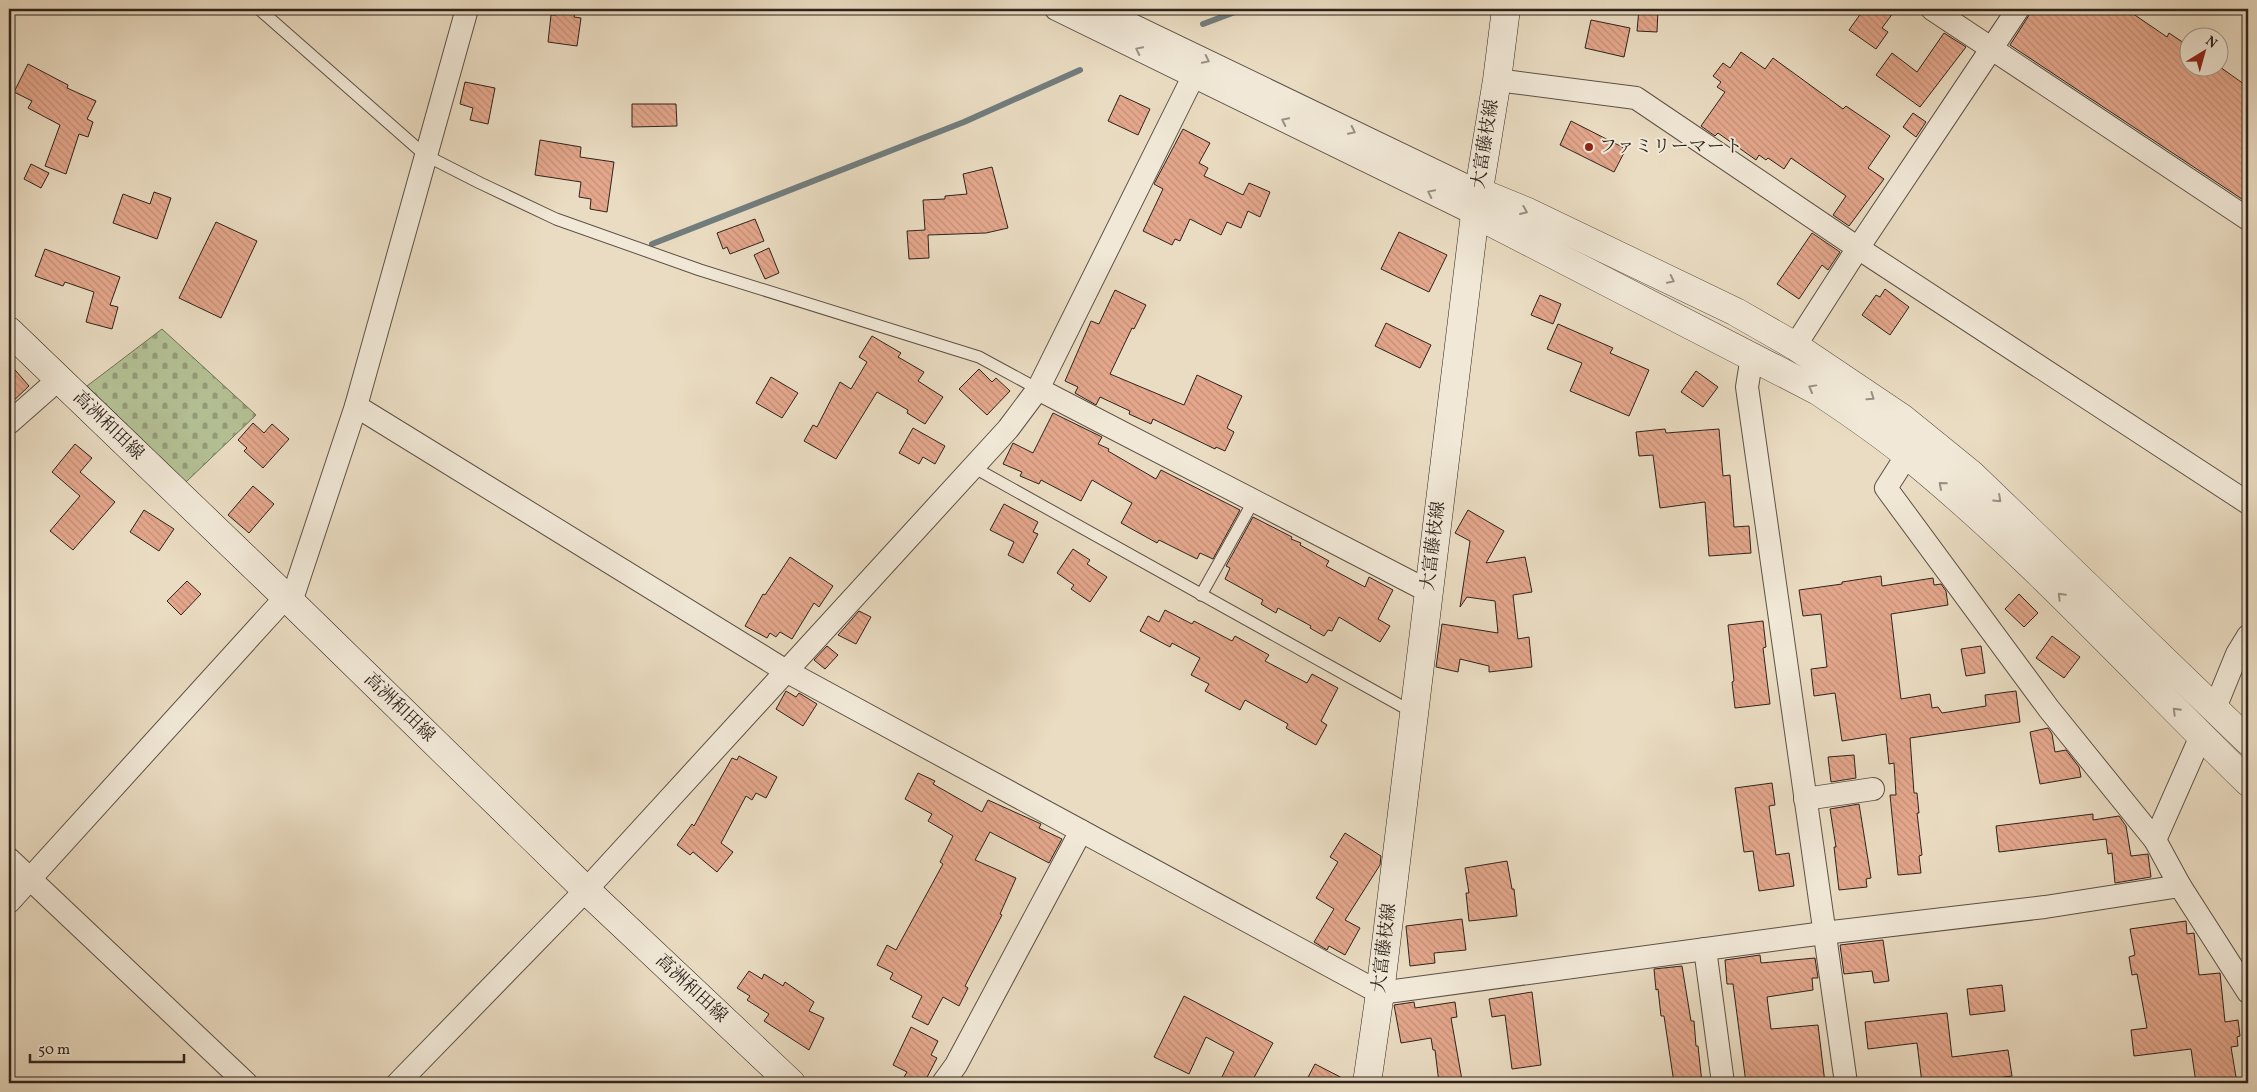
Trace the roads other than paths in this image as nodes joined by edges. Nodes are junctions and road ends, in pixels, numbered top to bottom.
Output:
1 (259, 9) edge
2 (467, 9) edge
3 (1056, 9) edge
4 (1099, 9) edge
5 (1506, 9) edge
6 (1932, 9) edge
7 (2018, 9) edge
8 (1992, 48) junction
9 (1193, 76) junction
10 (1497, 80) junction
11 (425, 155) junction
12 (1477, 203) junction
13 (2248, 219) edge
14 (1858, 248) junction
15 (9, 331) edge
16 (1795, 346) junction
17 (1752, 356) junction
18 (59, 379) junction
19 (1038, 389) junction
20 (356, 406) junction
21 (9, 423) edge
22 (1907, 455) junction
23 (973, 468) junction
24 (1253, 502) junction
25 (2248, 503) edge
26 (1428, 590) junction
27 (1202, 595) junction
28 (288, 599) junction
29 (2248, 636) edge
30 (786, 671) junction
31 (2215, 708) junction
32 (1414, 713) junction
33 (2202, 736) junction
34 (2248, 741) edge
35 (2248, 782) edge
36 (1873, 789) dead end
37 (1805, 799) junction
38 (1080, 830) junction
39 (2155, 840) junction
40 (9, 859) edge
41 (29, 878) junction
42 (2180, 886) junction
43 (586, 890) junction
44 (9, 902) edge
45 (1824, 933) junction
46 (1704, 949) junction
47 (1380, 992) junction
48 (2248, 992) edge
49 (246, 1083) edge
50 (398, 1083) edge
51 (791, 1083) edge
52 (943, 1083) edge
53 (1367, 1083) edge
54 (1723, 1083) edge
55 (1846, 1083) edge

1 - 11 lane
2 - 11 street
9 -> 3 street
4 -> 12 street
5 - 10 main road, 大富藤枝線
6 - 8 street
7 - 8 street
8 - 13 street
8 - 14 street
12 -> 9 street
9 - 19 street
10 - 12 main road, 大富藤枝線
10 - 14 street
11 - 19 lane
11 - 20 street
12 -> 16 main road
12 - 17 main road
12 - 26 main road, 大富藤枝線
14 - 16 street
14 - 25 street
15 - 18 main road, 高洲和田線
16 -> 31 main road
22 -> 17 main road
17 - 37 street
18 - 21 street
18 - 28 main road, 高洲和田線
19 - 23 street
19 - 24 street
20 - 28 street
20 - 30 street
33 -> 22 main road
22 - 39 street
23 - 27 lane
23 - 30 street
24 - 26 street
24 - 27 lane
26 - 32 main road, 大富藤枝線
27 - 32 lane
28 - 41 street
28 - 43 main road, 高洲和田線
29 - 31 street
30 - 38 street
30 - 43 street
31 - 34 main road
32 - 47 main road, 大富藤枝線
33 - 35 main road
33 - 39 street
36 - 37 street
37 - 45 street
38 - 47 street
38 - 52 street
39 - 42 street
40 - 41 street
41 - 44 street
41 - 49 street
42 - 45 street
42 - 48 street
43 - 50 street
43 - 51 main road, 高洲和田線
45 - 46 street
45 - 55 street
46 - 47 street
46 - 54 street
47 - 53 main road, 大富藤枝線

